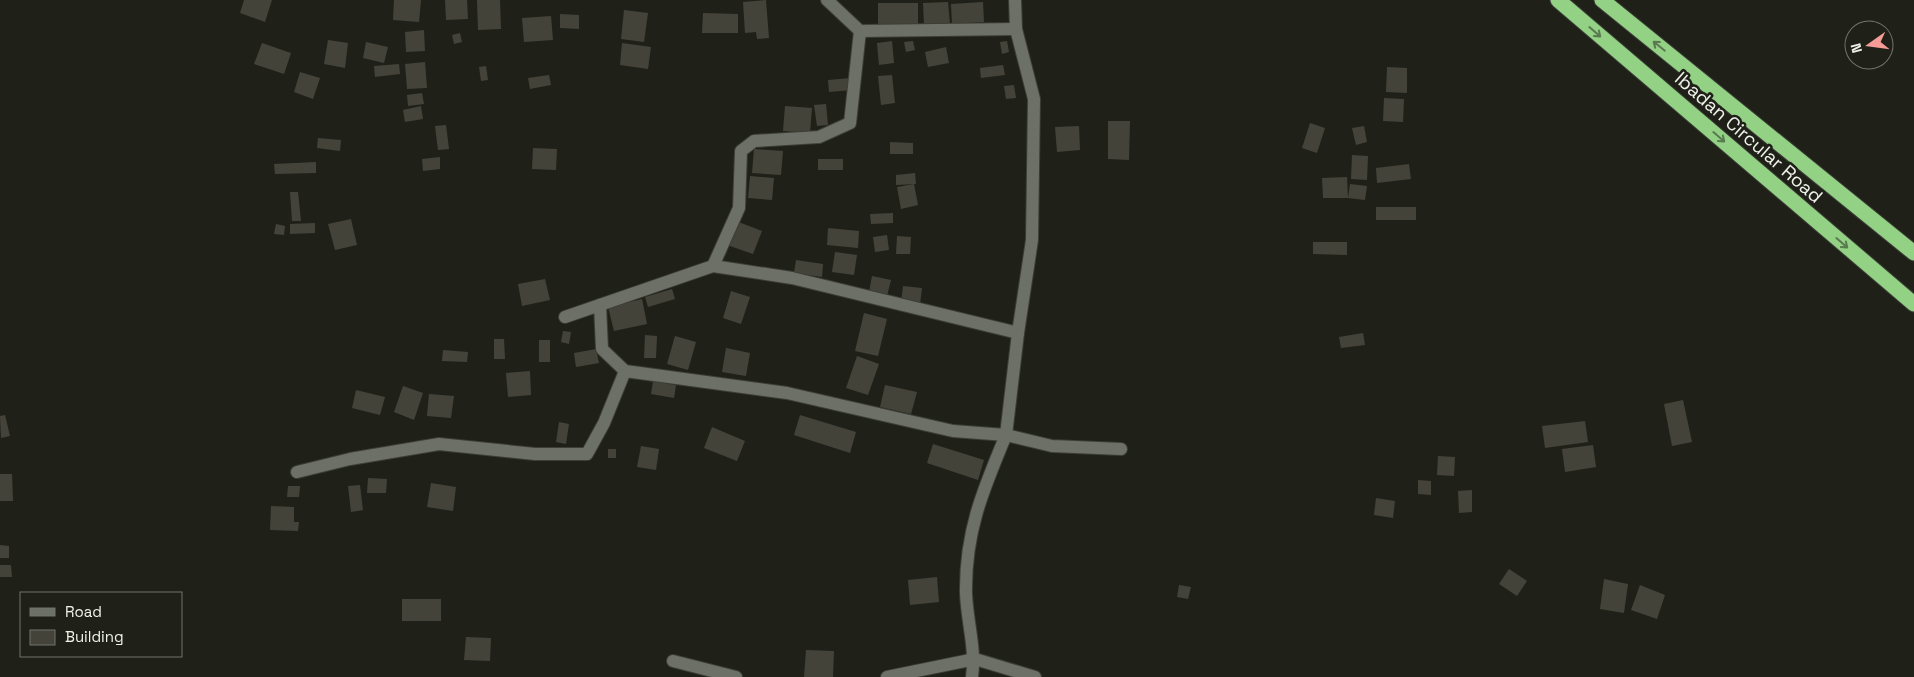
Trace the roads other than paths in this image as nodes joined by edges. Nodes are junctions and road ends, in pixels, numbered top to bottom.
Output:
1 (827, 0) edge
2 (1015, 0) edge
3 (1558, 0) edge
4 (1602, 0) edge
5 (1016, 30) junction
6 (860, 31) junction
7 (1914, 253) edge
8 (713, 266) junction
9 (600, 304) junction
10 (1914, 304) edge
11 (564, 317) dead end
12 (1018, 333) junction
13 (625, 371) junction
14 (1006, 435) junction
15 (1122, 449) dead end
16 (297, 472) dead end
17 (975, 659) junction
18 (674, 661) dead end
19 (736, 677) edge
20 (887, 677) edge
21 (972, 677) edge
22 (1035, 677) edge

1 - 6 street
2 - 5 street
3 -> 10 highway, Ibadan Circular Road
7 -> 4 highway, Ibadan Circular Road
5 - 6 street
5 - 12 street
6 - 8 street
8 - 9 street
8 - 12 street
9 - 11 street
9 - 13 street
12 - 14 street
13 - 14 street
13 - 16 street
14 - 15 street
14 - 17 street
17 - 20 street
17 - 21 street
17 - 22 street
18 - 19 street

